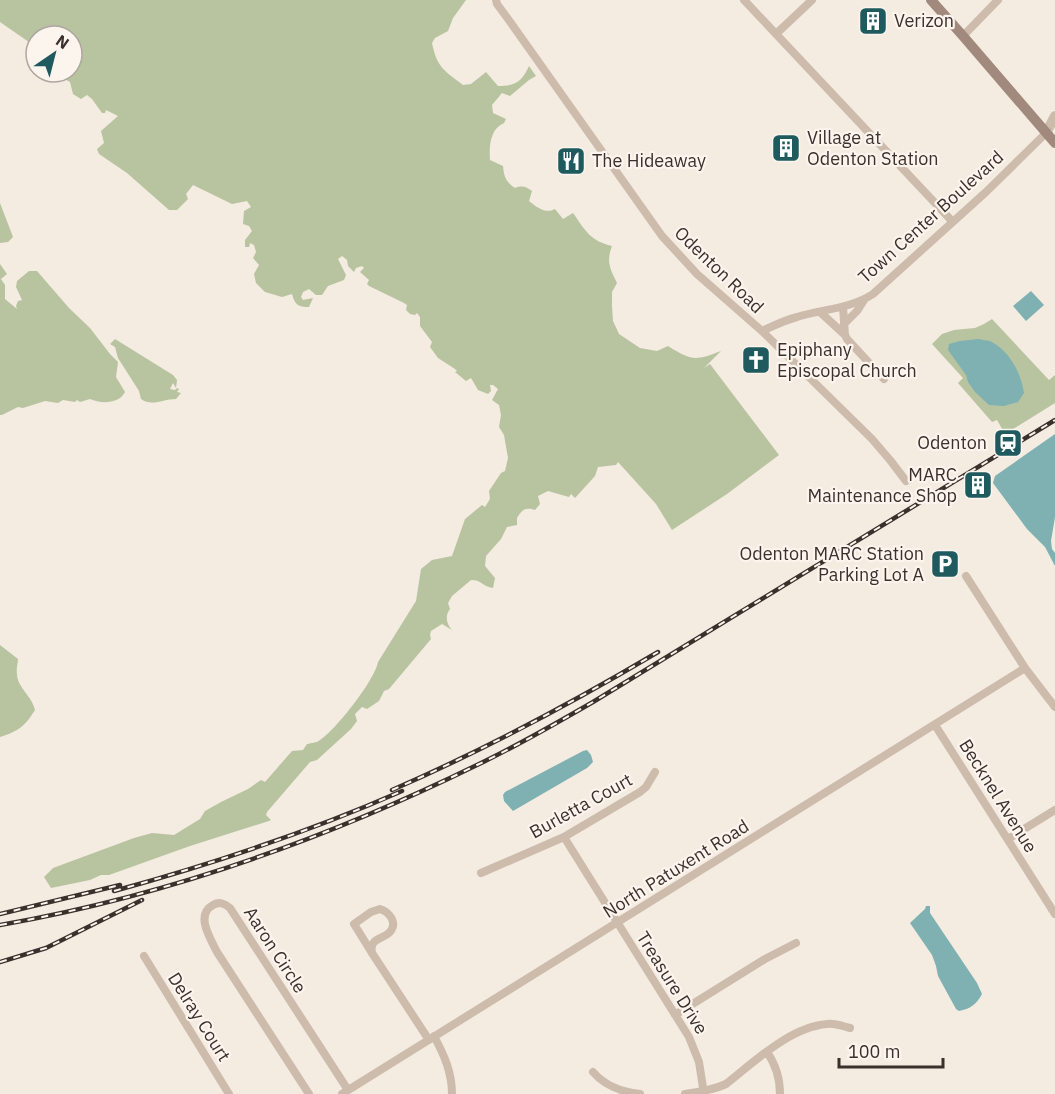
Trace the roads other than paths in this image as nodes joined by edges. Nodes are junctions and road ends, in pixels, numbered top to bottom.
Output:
1 (496, 0) edge
2 (744, 0) edge
3 (812, 0) edge
4 (931, 0) edge
5 (998, 0) edge
6 (776, 34) junction
7 (963, 36) junction
8 (1055, 116) edge
9 (1050, 131) edge
10 (1055, 143) edge
11 (952, 221) junction
12 (865, 299) junction
13 (843, 307) junction
14 (820, 312) junction
15 (844, 324) junction
16 (762, 331) junction
17 (845, 335) junction
18 (885, 379) dead end
19 (906, 481) dead end
20 (966, 576) dead end
21 (1025, 668) junction
22 (1055, 707) edge
23 (936, 725) junction
24 (655, 772) dead end
25 (1055, 810) edge
26 (564, 837) junction
27 (1008, 839) junction
28 (481, 873) dead end
29 (1055, 914) edge
30 (617, 924) junction
31 (796, 943) dead end
32 (372, 953) junction
33 (144, 957) dead end
34 (675, 1015) junction
35 (850, 1029) dead end
36 (432, 1038) junction
37 (767, 1052) junction
38 (593, 1072) dead end
39 (345, 1092) edge
40 (704, 1093) edge
41 (229, 1094) edge
42 (309, 1094) edge
43 (452, 1094) edge
44 (640, 1094) edge
45 (686, 1094) edge
46 (780, 1094) edge

1 - 16 street, Odenton Road
2 - 6 street
3 - 6 street
4 - 7 main road
5 - 7 street
6 - 11 street
7 - 9 main road
8 - 9 street, Town Center Boulevard
9 - 10 main road
9 - 11 street, Town Center Boulevard
11 - 12 street, Town Center Boulevard
12 - 13 street, Town Center Boulevard
12 - 15 street
13 - 14 street, Town Center Boulevard
13 - 15 street
14 - 16 street, Town Center Boulevard
14 - 17 street
15 - 17 street
16 - 19 street, Odenton Road
17 - 18 street
20 - 21 street
21 - 22 street
21 - 23 street, North Patuxent Road
23 - 27 street, Becknel Avenue
23 - 30 street, North Patuxent Road
24 - 26 street, Burletta Court
25 - 27 street
26 - 28 street, Burletta Court
26 - 30 street, Treasure Drive
27 - 29 street, Becknel Avenue
30 - 34 street, Treasure Drive
30 - 36 street, North Patuxent Road
31 - 34 street
32 - 32 street
32 - 36 street
33 - 41 street, Delray Court
34 - 40 street, Treasure Drive
35 - 37 street
36 - 39 street, North Patuxent Road
36 - 43 street
37 - 40 street
37 - 46 street
38 - 44 street
39 - 42 street, Aaron Circle
40 - 45 street

